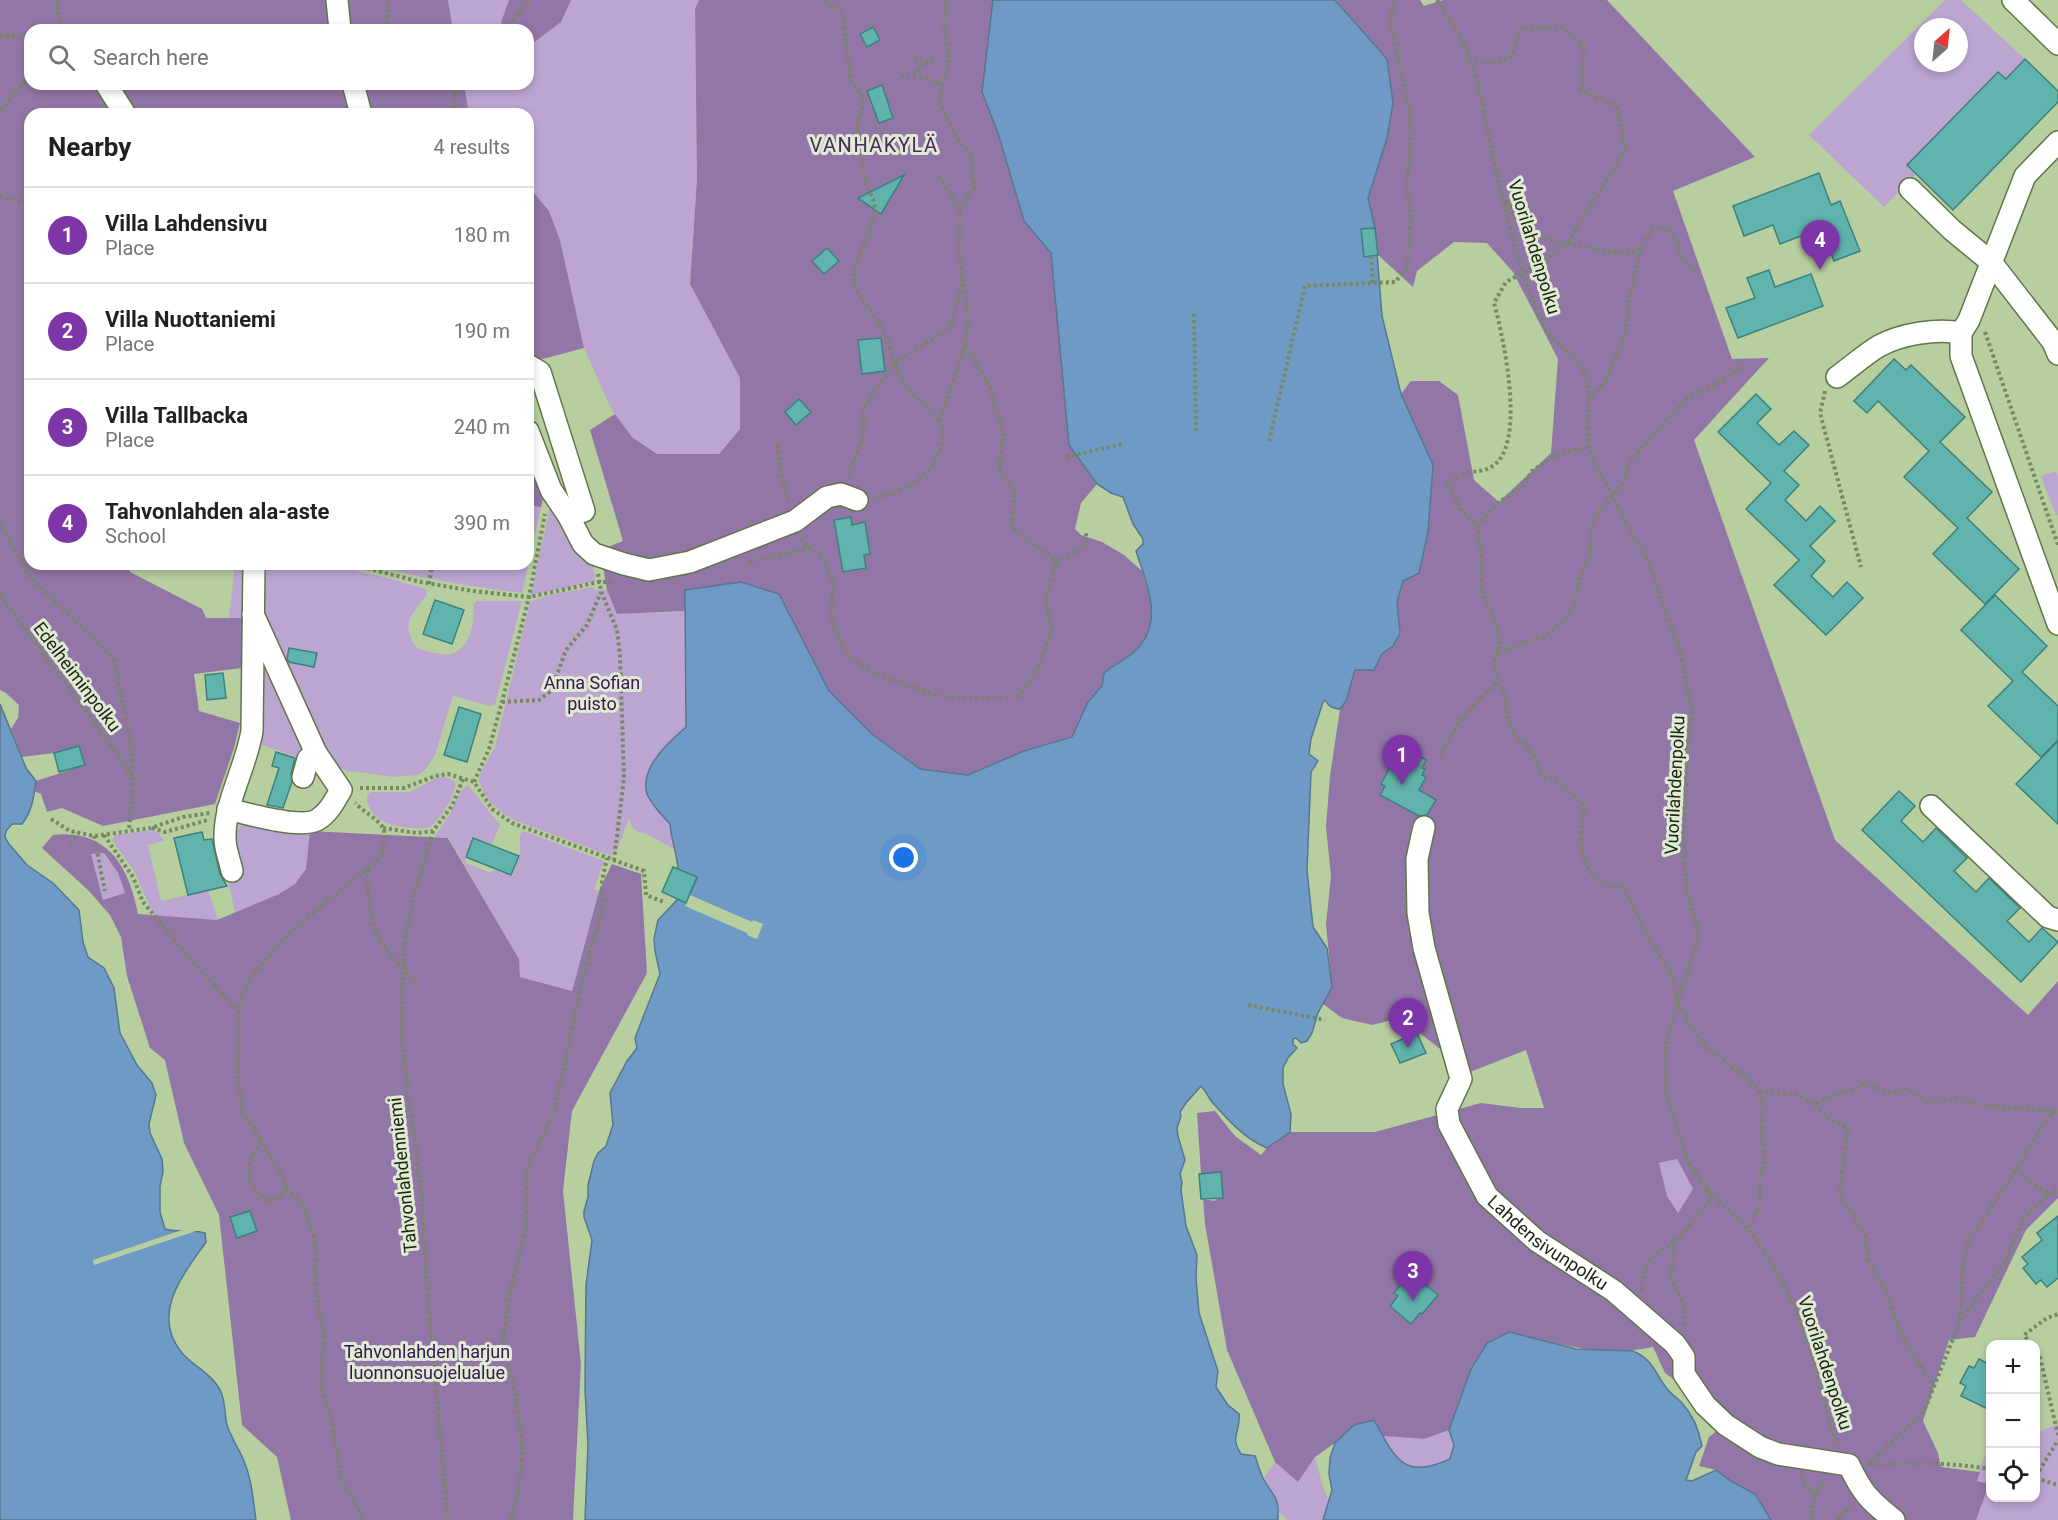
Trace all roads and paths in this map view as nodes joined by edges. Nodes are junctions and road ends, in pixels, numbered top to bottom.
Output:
1 (56, 0) edge
2 (336, 0) edge
3 (389, 0) edge
4 (529, 0) edge
5 (826, 0) edge
6 (947, 0) edge
7 (1395, 0) edge
8 (1437, 0) edge
9 (2014, 0) edge
10 (61, 24) edge
11 (339, 24) edge
12 (387, 24) edge
13 (510, 24) edge
14 (0, 35) edge
15 (24, 37) edge
16 (2058, 44) edge
17 (937, 57) dead end
18 (914, 58) dead end
19 (1469, 59) junction
20 (927, 62) junction
21 (934, 64) dead end
22 (902, 76) dead end
23 (912, 76) junction
24 (24, 83) edge
25 (942, 84) junction
26 (110, 90) edge
27 (355, 90) edge
28 (455, 90) edge
29 (120, 108) edge
30 (359, 108) edge
31 (454, 108) edge
32 (0, 110) edge
33 (2058, 142) edge
34 (939, 176) dead end
35 (1910, 189) dead end
36 (1502, 195) junction
37 (0, 196) edge
38 (24, 203) edge
39 (960, 209) junction
40 (1568, 244) junction
41 (1641, 247) junction
42 (1371, 256) dead end
43 (1991, 262) junction
44 (1695, 270) dead end
45 (1524, 273) junction
46 (963, 278) junction
47 (1373, 283) junction
48 (1194, 314) dead end
49 (1961, 333) junction
50 (1985, 334) dead end
51 (964, 343) junction
52 (2058, 354) edge
53 (894, 364) junction
54 (1744, 365) dead end
55 (534, 368) edge
56 (1837, 376) joint
57 (1588, 400) junction
58 (939, 421) junction
59 (1196, 431) dead end
60 (1269, 441) dead end
61 (1123, 444) dead end
62 (777, 445) dead end
63 (1590, 446) junction
64 (534, 447) edge
65 (1066, 457) dead end
66 (551, 490) junction
67 (1612, 496) junction
68 (849, 497) junction
69 (568, 515) junction
70 (795, 521) junction
71 (0, 522) edge
72 (1477, 526) junction
73 (1085, 531) dead end
74 (2058, 545) edge
75 (1056, 561) junction
76 (24, 567) edge
77 (1861, 567) dead end
78 (534, 568) edge
79 (25, 570) edge
80 (254, 570) edge
81 (374, 570) edge
82 (431, 570) edge
83 (534, 570) edge
84 (600, 582) dead end
85 (429, 584) junction
86 (0, 594) edge
87 (529, 597) junction
88 (253, 614) junction
89 (2058, 624) edge
90 (1497, 654) junction
91 (1498, 682) junction
92 (502, 702) junction
93 (1440, 757) dead end
94 (132, 777) junction
95 (463, 779) junction
96 (474, 782) junction
97 (341, 790) junction
98 (1931, 806) dead end
99 (225, 810) junction
100 (51, 819) dead end
101 (1424, 827) dead end
102 (151, 828) junction
103 (383, 828) junction
104 (129, 830) junction
105 (433, 831) junction
106 (77, 833) junction
107 (104, 834) junction
108 (94, 836) junction
109 (71, 844) dead end
110 (607, 858) junction
111 (614, 860) junction
112 (368, 869) junction
113 (232, 871) dead end
114 (105, 891) dead end
115 (664, 902) dead end
116 (2058, 920) edge
117 (403, 969) junction
118 (419, 984) dead end
119 (1678, 1003) junction
120 (1248, 1005) dead end
121 (239, 1012) junction
122 (1325, 1020) dead end
123 (1759, 1090) junction
124 (1815, 1104) junction
125 (2056, 1111) edge
126 (260, 1141) junction
127 (2016, 1170) junction
128 (1706, 1188) junction
129 (286, 1189) junction
130 (2058, 1189) edge
131 (2050, 1194) junction
132 (1748, 1230) junction
133 (1674, 1240) junction
134 (1633, 1307) junction
135 (2058, 1314) edge
136 (1959, 1321) junction
137 (2028, 1340) edge
138 (1680, 1351) junction
139 (2040, 1357) edge
140 (1934, 1387) junction
141 (2058, 1435) edge
142 (2058, 1440) edge
143 (1858, 1465) junction
144 (1986, 1468) edge
145 (2040, 1470) edge
146 (2040, 1478) edge
147 (2058, 1485) edge
148 (1817, 1489) dead end
149 (1854, 1505) dead end
150 (365, 1520) edge
151 (448, 1520) edge
152 (511, 1520) edge
153 (1812, 1520) edge
154 (1837, 1520) edge
155 (1894, 1520) edge

1 - 10 path
2 - 11 street
3 - 12 path
4 - 13 path
5 - 53 path
6 - 25 path
7 - 47 path
8 - 19 path, Vuorilahdenpolku
9 - 16 street
14 - 15 path
17 - 20 path
18 - 20 path
19 - 36 path, Vuorilahdenpolku
19 - 40 path
20 - 21 path
20 - 23 path
22 - 23 path
23 - 25 path
24 - 32 path
25 - 39 path
26 - 29 street
27 - 30 street
28 - 31 path
33 - 43 street
34 - 39 path
35 - 43 street
36 - 40 path
36 - 45 path, Vuorilahdenpolku
37 - 38 path
39 - 46 path
40 - 41 path
40 - 45 path
41 - 44 path
41 - 57 path
42 - 47 path
43 - 49 street
43 - 52 street
45 - 57 path, Vuorilahdenpolku
45 - 72 path
46 - 51 path
46 - 53 path
47 - 60 path
48 - 59 path
49 - 56 street
49 - 89 street
50 - 74 path
51 - 58 path
51 - 75 path
53 - 58 path
53 - 68 path
54 - 67 path
55 - 69 street
56 - 77 path
57 - 63 path, Vuorilahdenpolku
58 - 68 path
61 - 65 path
62 - 70 path
63 - 67 path, Vuorilahdenpolku
63 - 72 path
64 - 66 street
66 - 69 street
66 - 78 path
67 - 90 path
67 - 119 path, Vuorilahdenpolku
68 - 70 street
69 - 70 street
70 - 75 path
71 - 76 path
72 - 90 path
73 - 75 path
79 - 94 path
80 - 88 street
81 - 85 path
82 - 85 path
83 - 87 path
84 - 87 path
85 - 87 path
86 - 94 path, Edelheiminpolku
87 - 92 path
88 - 97 street
88 - 99 street
90 - 91 path
91 - 93 path
91 - 119 path
92 - 96 path
92 - 111 path
94 - 104 path
95 - 96 path
95 - 97 path
95 - 105 path
96 - 110 path
97 - 99 street
97 - 103 path
98 - 116 street
99 - 102 path
99 - 102 path
99 - 113 street
100 - 106 path
101 - 134 street, Lahdensivunpolku
102 - 104 path
103 - 105 path
103 - 112 path
104 - 107 path
105 - 117 path, Tahvonlahdenniemi
106 - 108 path
106 - 109 path
107 - 108 path
107 - 121 path
108 - 114 path
110 - 111 path
110 - 152 path
111 - 115 path
112 - 117 path
112 - 121 path
117 - 118 path
117 - 151 path, Tahvonlahdenniemi
119 - 123 path
119 - 128 path, Vuorilahdenpolku
120 - 122 path
121 - 126 path
123 - 124 path
123 - 132 path
124 - 125 path
124 - 140 path
125 - 127 path
126 - 129 path
126 - 129 path
127 - 131 path
127 - 136 path
128 - 132 path, Vuorilahdenpolku
128 - 133 path
129 - 150 path
130 - 131 path
131 - 136 path
132 - 143 path, Vuorilahdenpolku
133 - 134 path
133 - 138 path
134 - 138 street, Lahdensivunpolku
135 - 137 path
136 - 140 path
138 - 143 street
139 - 141 path
140 - 143 path
142 - 145 path
143 - 144 path
143 - 155 street
146 - 147 path
148 - 153 path
149 - 154 path

